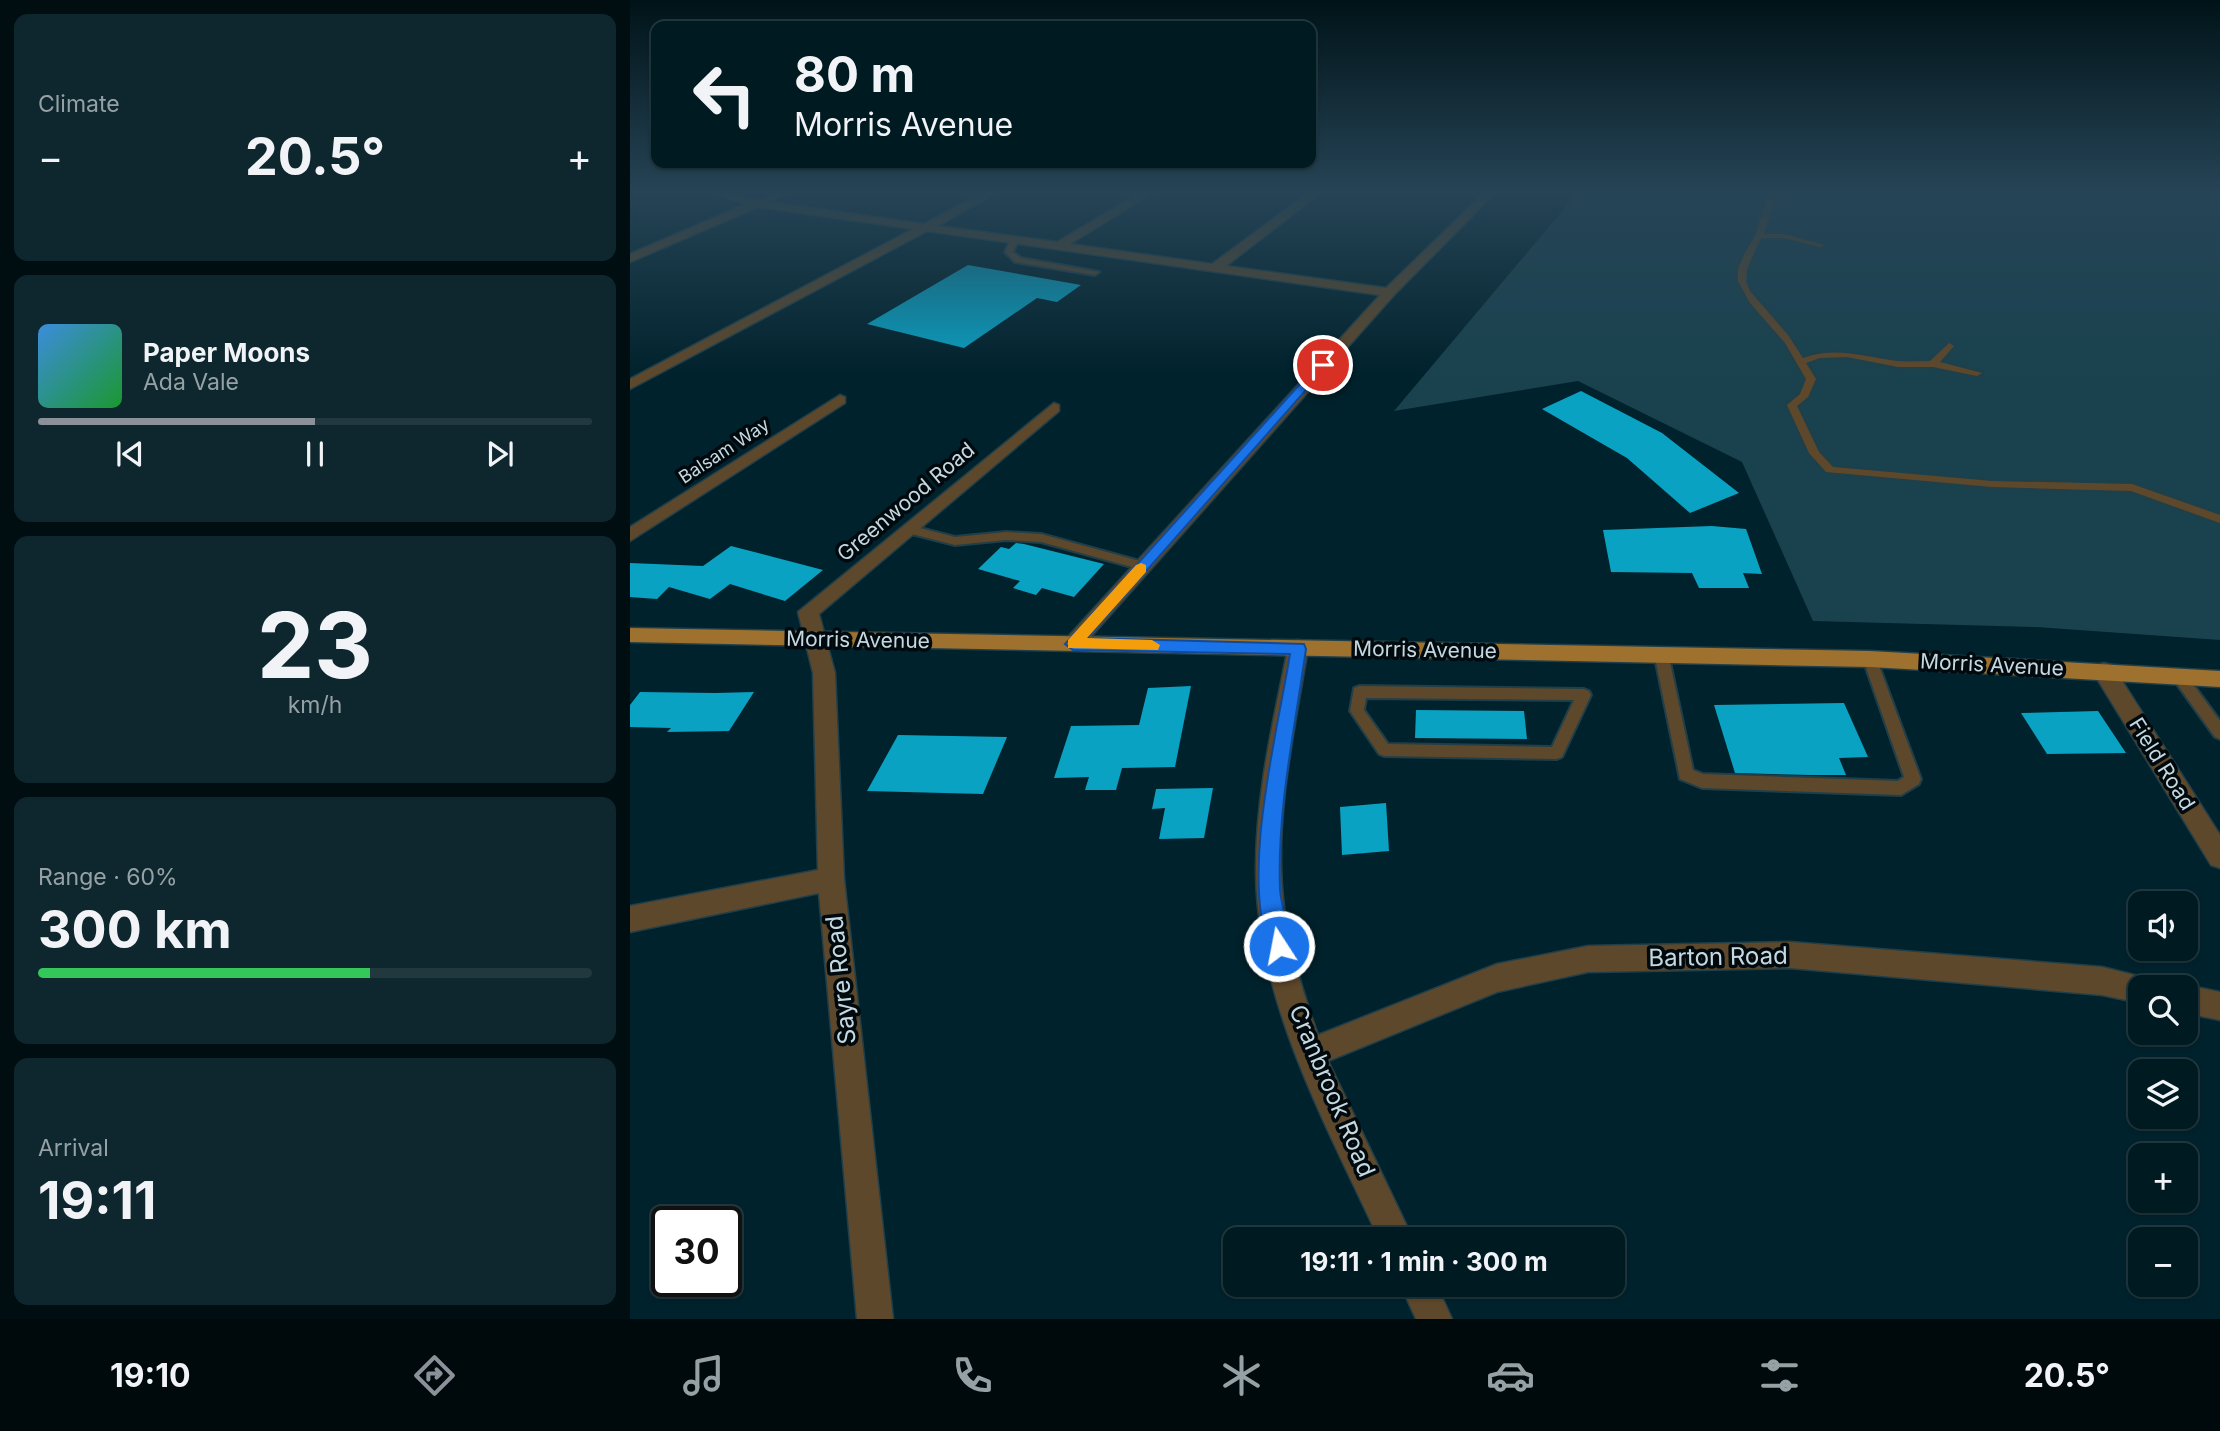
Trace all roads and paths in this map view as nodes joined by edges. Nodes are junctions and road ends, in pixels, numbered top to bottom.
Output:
1 (877, 253) edge
2 (1010, 253) edge
3 (1096, 253) edge
4 (1235, 253) edge
5 (1429, 253) edge
6 (1747, 253) edge
7 (1213, 269) junction
8 (1095, 272) dead end
9 (1389, 292) junction
10 (1950, 346) dead end
11 (1800, 362) junction
12 (1933, 363) junction
13 (1977, 373) dead end
14 (630, 385) edge
15 (840, 400) dead end
16 (1054, 408) dead end
17 (2220, 519) edge
18 (908, 529) junction
19 (630, 535) edge
20 (1143, 566) junction
21 (630, 635) edge
22 (817, 640) junction
23 (1073, 644) junction
24 (1298, 649) junction
25 (1661, 653) junction
26 (1870, 659) junction
27 (2104, 671) junction
28 (2179, 676) junction
29 (2220, 679) edge
30 (1359, 692) joint
31 (2220, 733) edge
32 (2220, 858) edge
33 (831, 879) junction
34 (630, 919) edge
35 (2128, 986) edge
36 (2198, 1001) edge
37 (2220, 1006) edge
38 (1311, 1053) junction
39 (1391, 1227) edge
40 (1423, 1297) edge
41 (875, 1319) edge
42 (1434, 1319) edge

1 - 14 street
2 - 8 lane
3 - 7 street
4 - 7 street
5 - 9 street
6 - 11 lane
7 - 9 street
9 - 20 street
10 - 12 lane
11 - 12 lane
11 - 17 lane
12 - 13 lane
15 - 19 street, Balsam Way
16 - 18 street, Greenwood Road
18 - 20 lane
18 - 22 street, Greenwood Road
20 - 23 street
21 - 22 main road, Morris Avenue
22 - 23 main road, Morris Avenue
22 - 33 street, Sayre Road
23 - 24 main road, Morris Avenue
24 - 25 main road, Morris Avenue
24 - 38 street, Cranbrook Road
25 - 26 main road, Morris Avenue
25 - 26 lane
26 - 27 main road, Morris Avenue
27 - 28 main road, Morris Avenue
27 - 32 street, Field Road
28 - 29 main road, Morris Avenue
28 - 31 lane
30 - 30 lane
33 - 34 street
33 - 41 street, Sayre Road
35 - 38 street, Barton Road
36 - 37 street
38 - 39 street, Cranbrook Road
40 - 42 street

